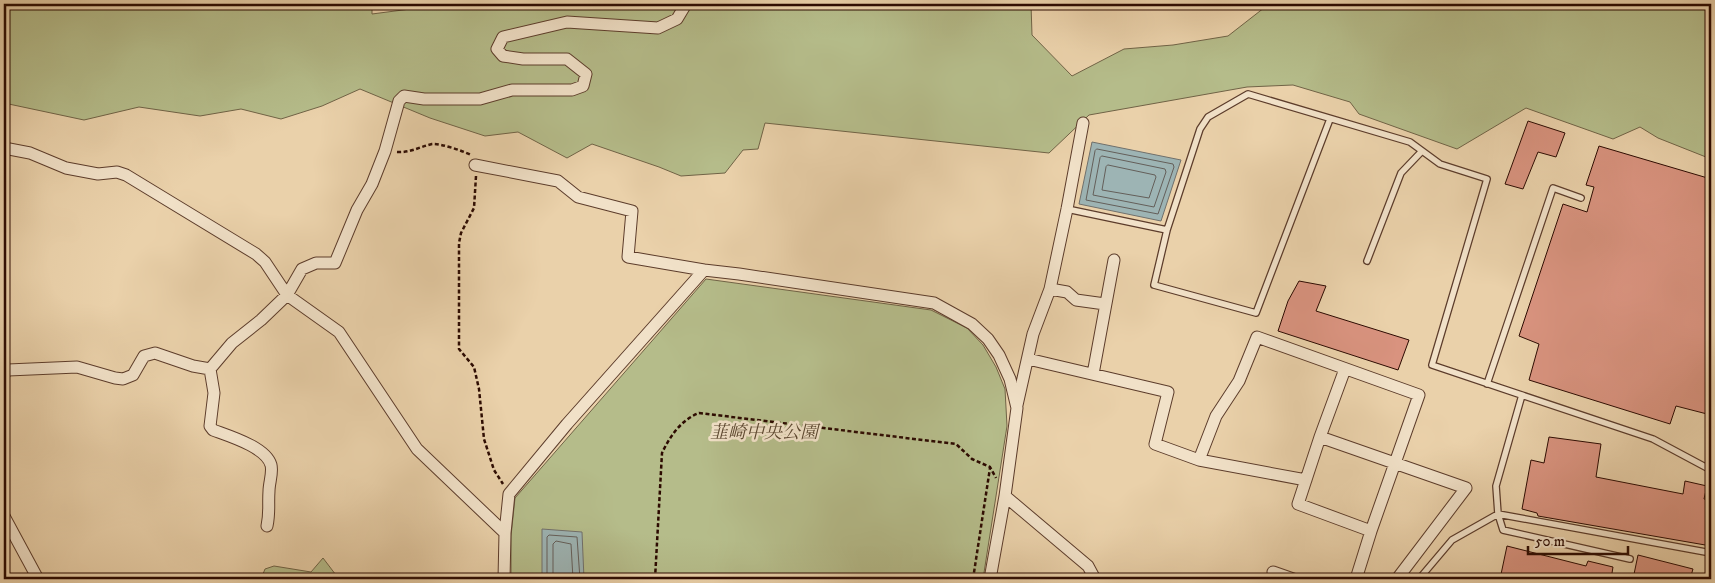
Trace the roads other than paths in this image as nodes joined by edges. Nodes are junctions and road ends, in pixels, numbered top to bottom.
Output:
1 (686, 4) edge
2 (1330, 119) junction
3 (1083, 123) dead end
4 (4, 148) edge
5 (1422, 151) junction
6 (475, 165) road end
7 (1580, 198) dead end
8 (1067, 209) junction
9 (1167, 230) junction
10 (1114, 260) dead end
11 (1367, 260) dead end
12 (686, 267) junction
13 (704, 270) junction
14 (688, 287) junction
15 (1050, 289) junction
16 (287, 295) junction
17 (1106, 304) junction
18 (1028, 359) junction
19 (1345, 369) junction
20 (210, 370) junction
21 (4, 374) edge
22 (1093, 374) junction
23 (1487, 384) junction
24 (1522, 395) junction
25 (1017, 408) junction
26 (1320, 437) junction
27 (1199, 460) junction
28 (1396, 462) junction
29 (1711, 470) edge
30 (1306, 480) junction
31 (1005, 496) junction
32 (1498, 514) junction
33 (4, 516) edge
34 (267, 526) dead end
35 (1372, 531) junction
36 (505, 533) junction
37 (1711, 553) edge
38 (1630, 559) dead end
39 (1273, 572) dead end
40 (38, 579) edge
41 (504, 579) edge
42 (990, 579) edge
43 (1094, 579) edge
44 (1293, 579) edge
45 (1356, 579) edge
46 (1397, 579) edge
47 (1419, 579) edge

1 - 16 street
2 - 5 lane
2 - 9 lane
2 - 9 lane
3 - 8 street
4 - 16 street
5 - 11 lane
5 - 23 lane
6 - 12 street
7 - 23 lane
8 - 9 lane
8 - 15 street
10 - 17 street
12 - 13 street
12 - 14 street
13 - 14 street
13 - 25 street
14 - 36 street
15 - 17 street
15 - 18 street
16 - 20 street
16 - 36 street
17 - 22 street
18 - 22 street
18 - 25 street
19 - 26 street
19 - 27 street
19 - 28 street
20 - 21 street
20 - 34 street
22 - 27 street
23 - 24 lane
24 - 29 lane
24 - 32 lane
25 - 31 street
26 - 28 street
26 - 30 street
27 - 30 street
28 - 35 street
28 - 46 street
30 - 35 street
31 - 42 street
31 - 43 street
32 - 37 lane
32 - 38 lane
32 - 47 lane
33 - 40 street
35 - 45 street
36 - 41 street
39 - 44 street

